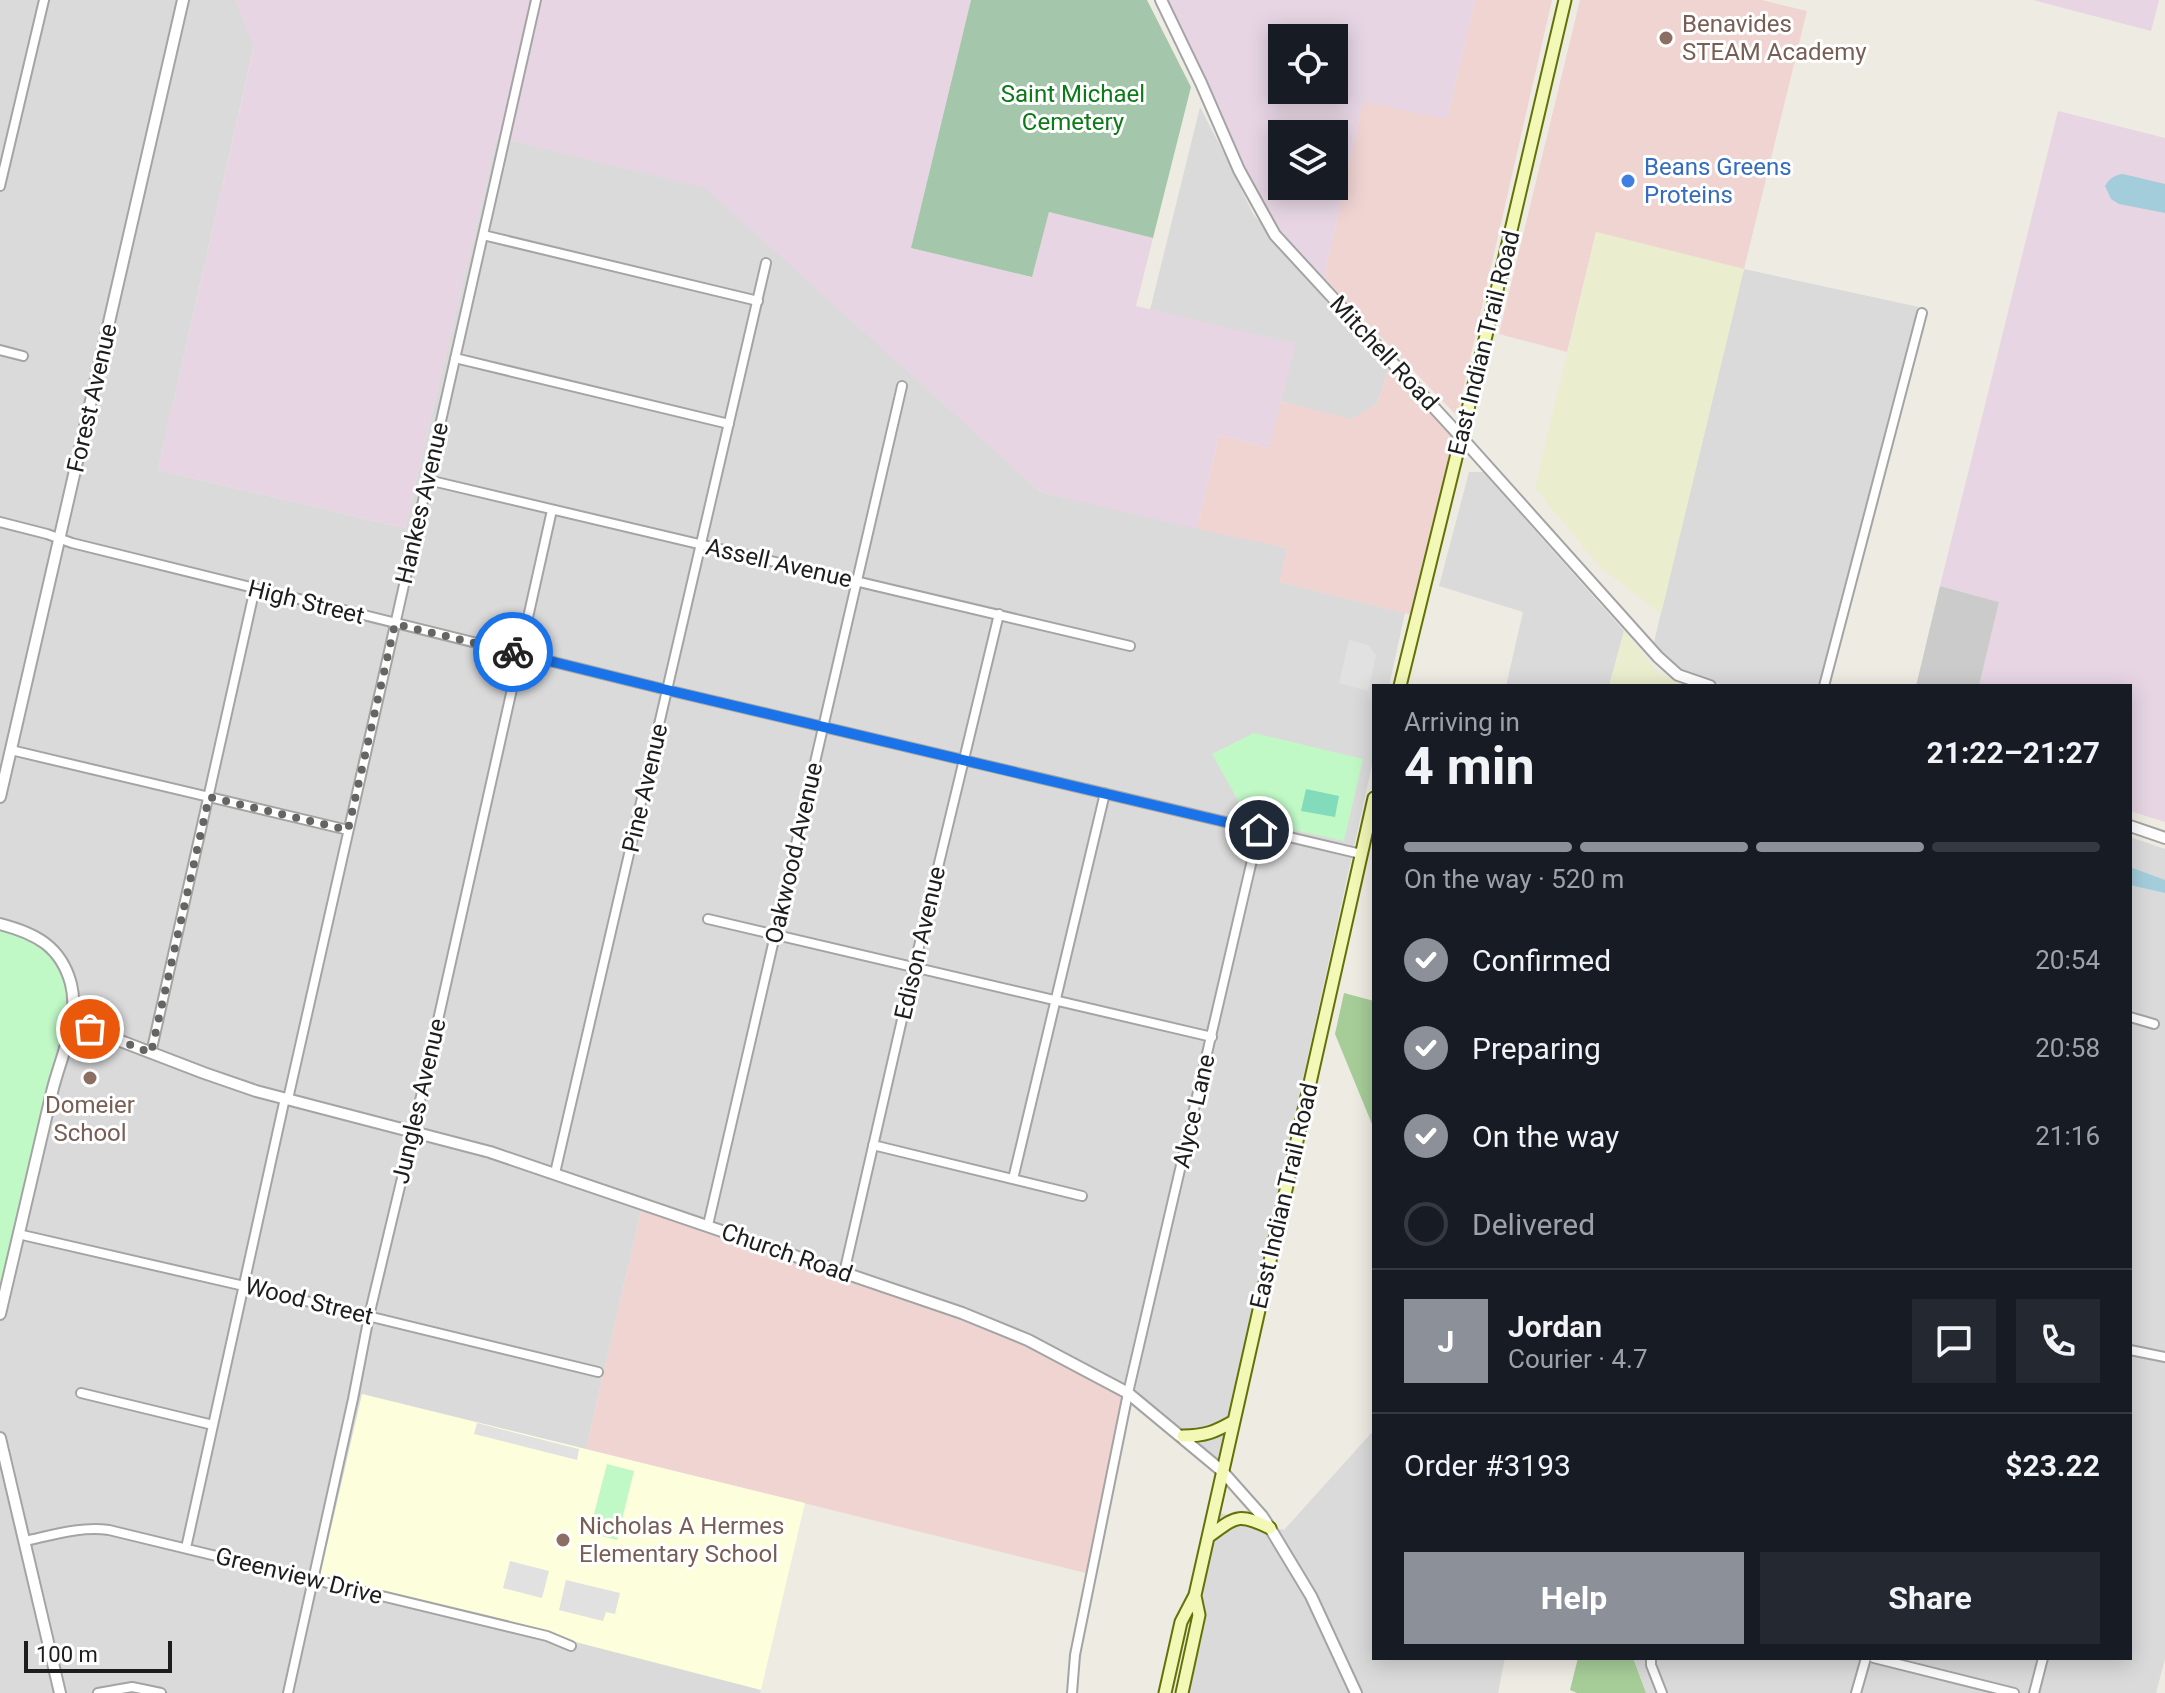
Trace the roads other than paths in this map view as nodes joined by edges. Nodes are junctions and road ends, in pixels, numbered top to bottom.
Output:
1 (44, 0) edge
2 (183, 0) edge
3 (536, 0) edge
4 (1161, 0) edge
5 (1565, 0) edge
6 (0, 183) edge
7 (483, 235) junction
8 (766, 263) dead end
9 (758, 301) junction
10 (1922, 313) dead end
11 (0, 350) edge
12 (23, 356) dead end
13 (455, 358) junction
14 (902, 386) dead end
15 (729, 424) junction
16 (1461, 437) junction
17 (428, 480) junction
18 (552, 510) junction
19 (0, 522) edge
20 (59, 539) junction
21 (701, 545) junction
22 (857, 582) junction
23 (255, 588) junction
24 (999, 614) junction
25 (395, 624) junction
26 (1130, 646) dead end
27 (519, 653) junction
28 (1400, 684) edge
29 (1704, 684) edge
30 (1825, 684) edge
31 (667, 690) junction
32 (823, 727) junction
33 (11, 750) junction
34 (965, 760) junction
35 (1105, 793) junction
36 (0, 797) edge
37 (209, 797) junction
38 (1372, 807) edge
39 (2132, 827) edge
40 (348, 830) junction
41 (1259, 830) junction
42 (2165, 838) edge
43 (1361, 854) junction
44 (708, 919) dead end
45 (0, 924) edge
46 (775, 934) junction
47 (914, 967) junction
48 (1056, 1000) junction
49 (2132, 1018) edge
50 (71, 1022) junction
51 (2154, 1024) dead end
52 (1212, 1037) junction
53 (151, 1053) junction
54 (286, 1099) junction
55 (413, 1132) junction
56 (873, 1145) junction
57 (555, 1173) junction
58 (1013, 1179) junction
59 (1082, 1196) dead end
60 (708, 1225) junction
61 (18, 1234) junction
62 (844, 1273) junction
63 (244, 1286) junction
64 (0, 1314) edge
65 (369, 1316) junction
66 (2132, 1350) edge
67 (2165, 1357) edge
68 (598, 1372) dead end
69 (81, 1393) dead end
70 (1128, 1393) junction
71 (1234, 1421) junction
72 (213, 1425) junction
73 (1183, 1436) junction
74 (0, 1438) edge
75 (4, 1470) edge
76 (1222, 1471) junction
77 (1270, 1528) junction
78 (1208, 1537) junction
79 (25, 1541) junction
80 (186, 1548) junction
81 (314, 1579) junction
82 (1195, 1595) junction
83 (571, 1646) dead end
84 (1651, 1660) edge
85 (1865, 1660) edge
86 (1882, 1660) edge
87 (2042, 1660) edge
88 (60, 1693) edge
89 (98, 1693) edge
90 (161, 1693) edge
91 (288, 1693) edge
92 (1072, 1693) edge
93 (1165, 1693) edge
94 (1182, 1693) edge
95 (1356, 1693) edge
96 (1662, 1693) edge
97 (1856, 1693) edge
98 (2014, 1693) edge
99 (2034, 1693) edge

1 - 6 street
2 - 20 street, Forest Avenue
3 - 7 street, Hankes Avenue
4 - 16 street, Mitchell Road
5 - 16 main road, East Indian Trail Road
7 - 9 street
7 - 13 street, Hankes Avenue
8 - 9 street, Pine Avenue
9 - 15 street, Pine Avenue
10 - 30 street
11 - 12 street
13 - 15 street
13 - 17 street, Hankes Avenue
14 - 22 street, Oakwood Avenue
15 - 21 street, Pine Avenue
16 - 28 main road, East Indian Trail Road
16 - 29 street, Mitchell Road
17 - 18 street, Assell Avenue
17 - 25 street, Hankes Avenue
18 - 21 street, Assell Avenue
18 - 27 street, Jungles Avenue
19 - 20 street, High Street
20 - 23 street, High Street
20 - 33 street, Forest Avenue
21 - 22 street, Assell Avenue
21 - 31 street, Pine Avenue
22 - 24 street, Assell Avenue
22 - 32 street, Oakwood Avenue
23 - 25 street, High Street
23 - 37 street
24 - 26 street, Assell Avenue
24 - 34 street, Edison Avenue
25 - 27 street, High Street
25 - 40 street, Hankes Avenue
27 - 31 street, High Street
27 - 55 street, Jungles Avenue
31 - 32 street, High Street
31 - 57 street, Pine Avenue
32 - 34 street, High Street
32 - 46 street, Oakwood Avenue
33 - 36 street, Forest Avenue
33 - 37 street
34 - 35 street, High Street
34 - 47 street, Edison Avenue
35 - 41 street, High Street
35 - 48 street
37 - 40 street
37 - 53 street
38 - 43 main road, East Indian Trail Road
39 - 42 street
40 - 54 street, Hankes Avenue
41 - 43 street, High Street
41 - 52 street, Alyce Lane
43 - 71 main road, East Indian Trail Road
44 - 46 street
45 - 50 street
46 - 47 street
46 - 60 street, Oakwood Avenue
47 - 48 street
47 - 56 street, Edison Avenue
48 - 52 street
48 - 58 street
49 - 51 street
50 - 53 street, Church Road
50 - 61 street
52 - 70 street, Alyce Lane
53 - 54 street, Church Road
54 - 55 street, Church Road
54 - 63 street, Hankes Avenue
55 - 57 street, Church Road
55 - 65 street, Jungles Avenue
56 - 58 street
56 - 62 street, Edison Avenue
57 - 60 street, Church Road
58 - 59 street
60 - 62 street, Church Road
61 - 63 street, Wood Street
61 - 64 street
62 - 70 street, Church Road
63 - 65 street, Wood Street
63 - 72 street, Hankes Avenue
65 - 68 street, Wood Street
65 - 81 street, Jungles Avenue
66 - 67 street
69 - 72 street
70 - 73 street, Church Road
70 - 92 street, Alyce Lane
71 - 73 main road
71 - 76 main road, East Indian Trail Road
72 - 80 street, Hankes Avenue
73 - 76 street, Church Road
74 - 75 street
75 - 79 street
76 - 77 street, Church Road
76 - 78 main road, East Indian Trail Road
77 - 78 main road
77 - 95 street, Church Road
78 - 82 main road, East Indian Trail Road
79 - 80 street, Greenview Drive
79 - 88 street
80 - 81 street, Greenview Drive
81 - 83 street, Greenview Drive
81 - 91 street, Jungles Avenue
82 - 93 main road, East Indian Trail Road
82 - 94 main road, East Indian Trail Road
84 - 96 street
85 - 97 street
86 - 98 street
87 - 99 street
89 - 90 street

